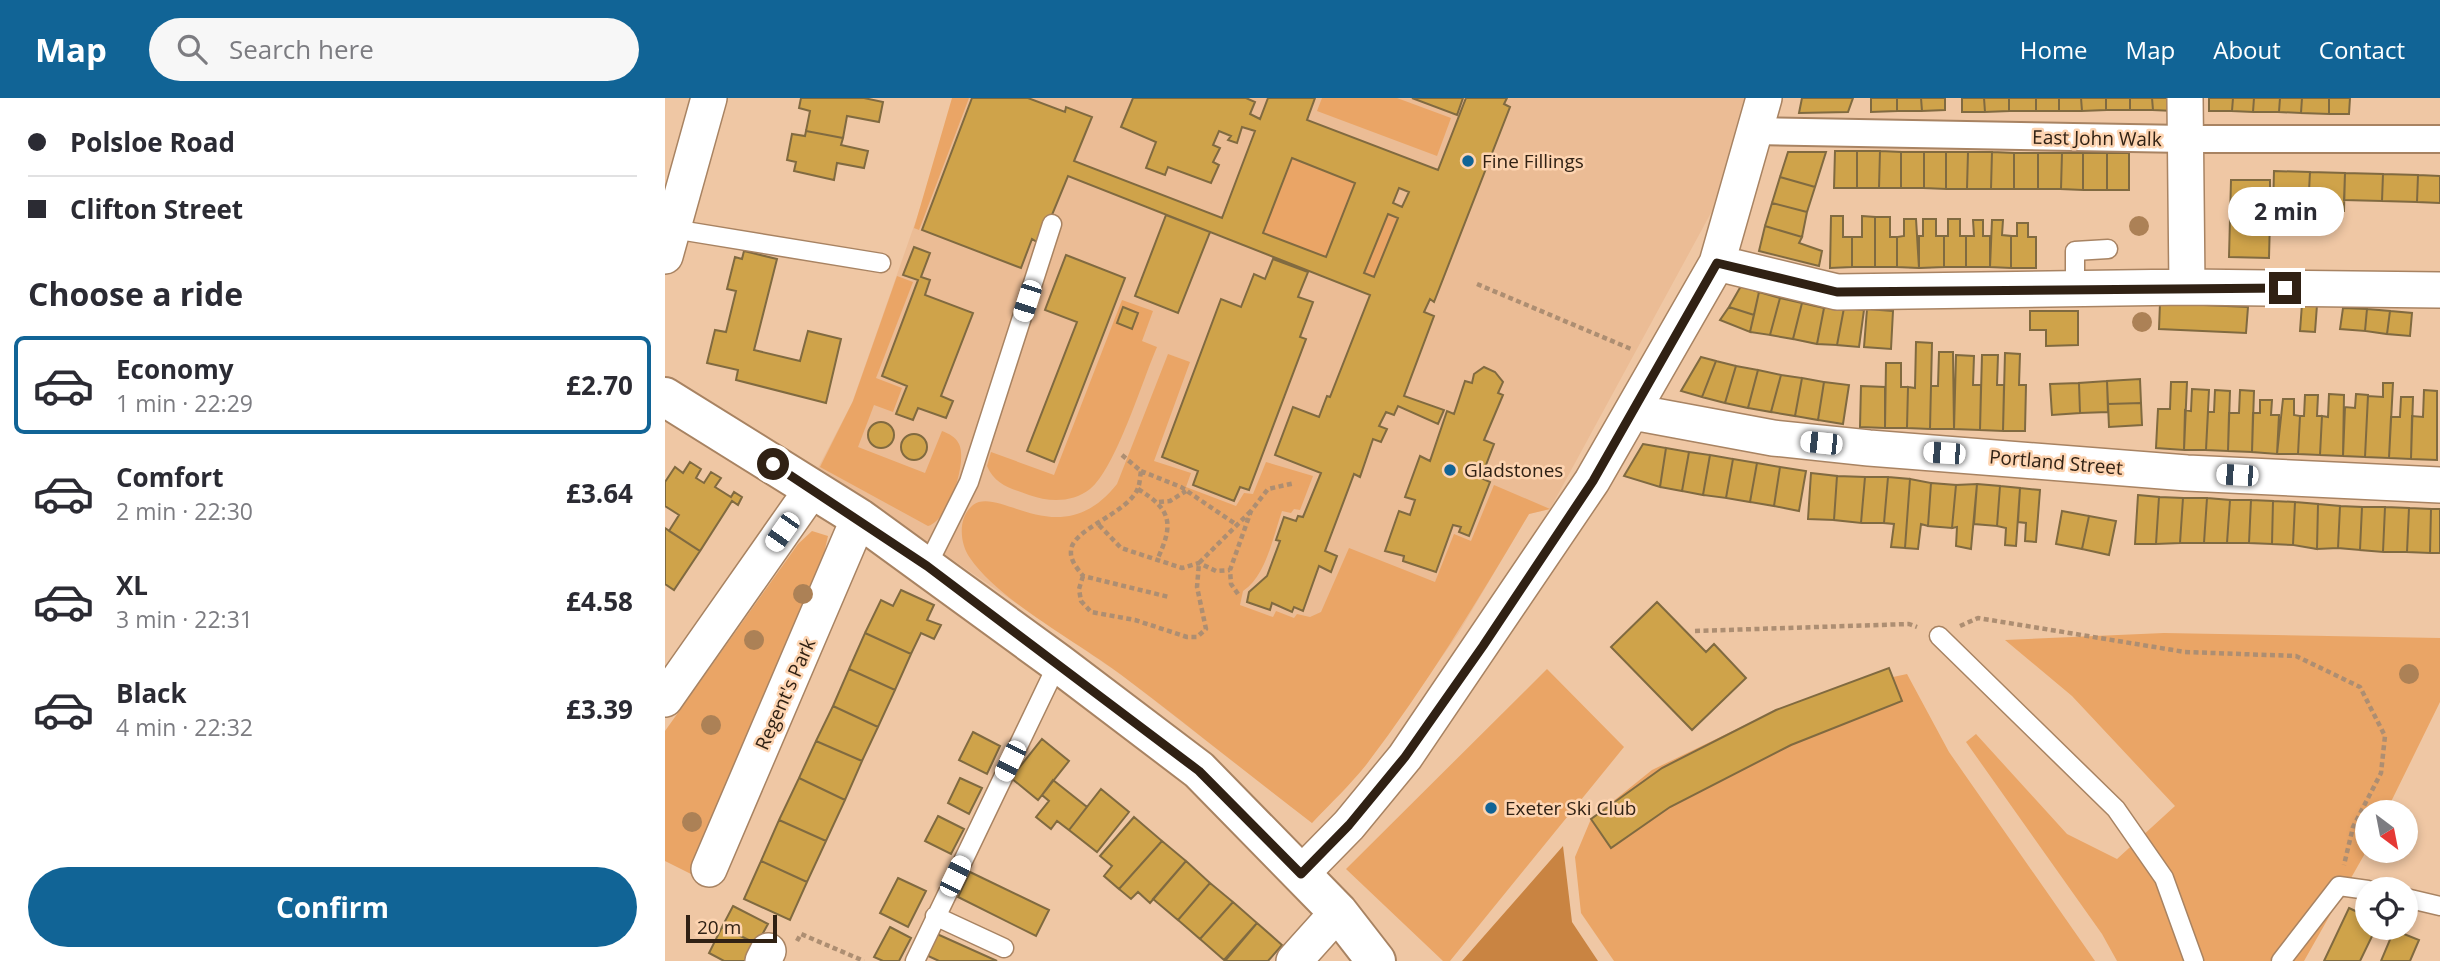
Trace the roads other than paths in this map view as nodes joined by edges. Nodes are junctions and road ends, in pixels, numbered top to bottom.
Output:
1 (709, 98) edge
2 (2185, 98) edge
3 (1759, 114) edge
4 (2185, 139) junction
5 (2440, 139) edge
6 (1052, 224) dead end
7 (669, 242) edge
8 (2108, 249) dead end
9 (881, 263) dead end
10 (1717, 263) junction
11 (2187, 287) junction
12 (2075, 290) junction
13 (2440, 290) edge
14 (665, 397) edge
15 (1633, 412) junction
16 (2440, 485) edge
17 (813, 488) junction
18 (859, 518) junction
19 (927, 566) junction
20 (1938, 636) road end
21 (1058, 663) junction
22 (665, 699) edge
23 (709, 869) dead end
24 (1301, 874) junction
25 (2355, 888) edge
26 (2418, 901) edge
27 (2440, 906) edge
28 (1338, 912) junction
29 (935, 916) junction
30 (1005, 948) dead end
31 (915, 961) edge
32 (1294, 961) edge
33 (1376, 961) edge
34 (2194, 961) edge
35 (2281, 961) edge

1 - 7 street
2 - 4 street
3 - 4 street, East John Walk
3 - 10 street
4 - 5 street, East John Walk
4 - 11 street
6 - 19 lane
7 - 9 lane
8 - 12 lane
10 - 12 street
10 - 15 street
11 - 12 street
11 - 13 street
14 - 17 street
15 - 16 street, Portland Street
15 - 24 street
17 - 18 street
17 - 22 street
18 - 19 street
18 - 23 street, Regent's Park
19 - 21 street
20 - 34 lane
21 - 24 street
21 - 29 lane
24 - 28 street
25 - 35 lane
26 - 27 lane
28 - 32 street
28 - 33 street
29 - 30 lane
29 - 31 lane

